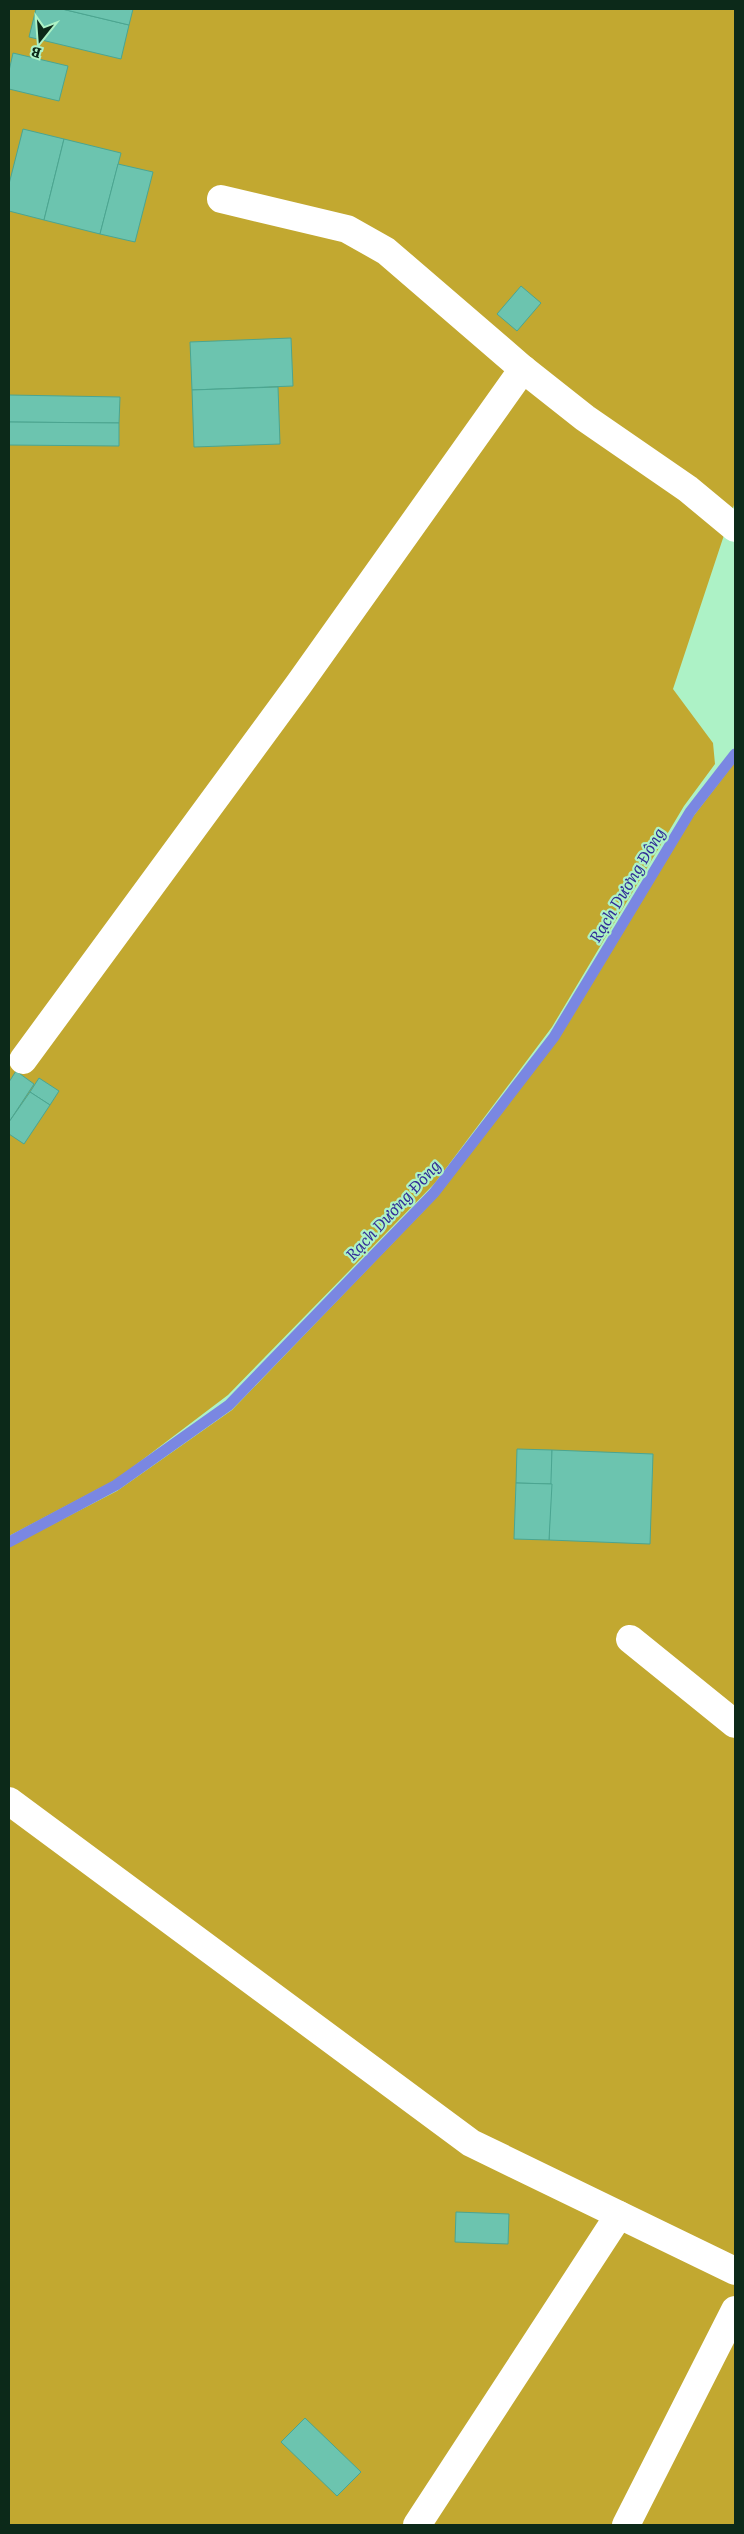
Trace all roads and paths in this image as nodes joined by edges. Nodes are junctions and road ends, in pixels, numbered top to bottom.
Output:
1 (221, 199) dead end
2 (523, 369) junction
3 (735, 528) edge
4 (23, 1060) dead end
5 (630, 1638) dead end
6 (735, 1724) edge
7 (9, 1801) edge
8 (619, 2215) junction
9 (735, 2271) edge
10 (735, 2310) edge
11 (417, 2525) edge
12 (626, 2525) edge

1 - 2 street
2 - 3 street
2 - 4 street
5 - 6 street
7 - 8 street
8 - 9 street
8 - 11 street
10 - 12 street

